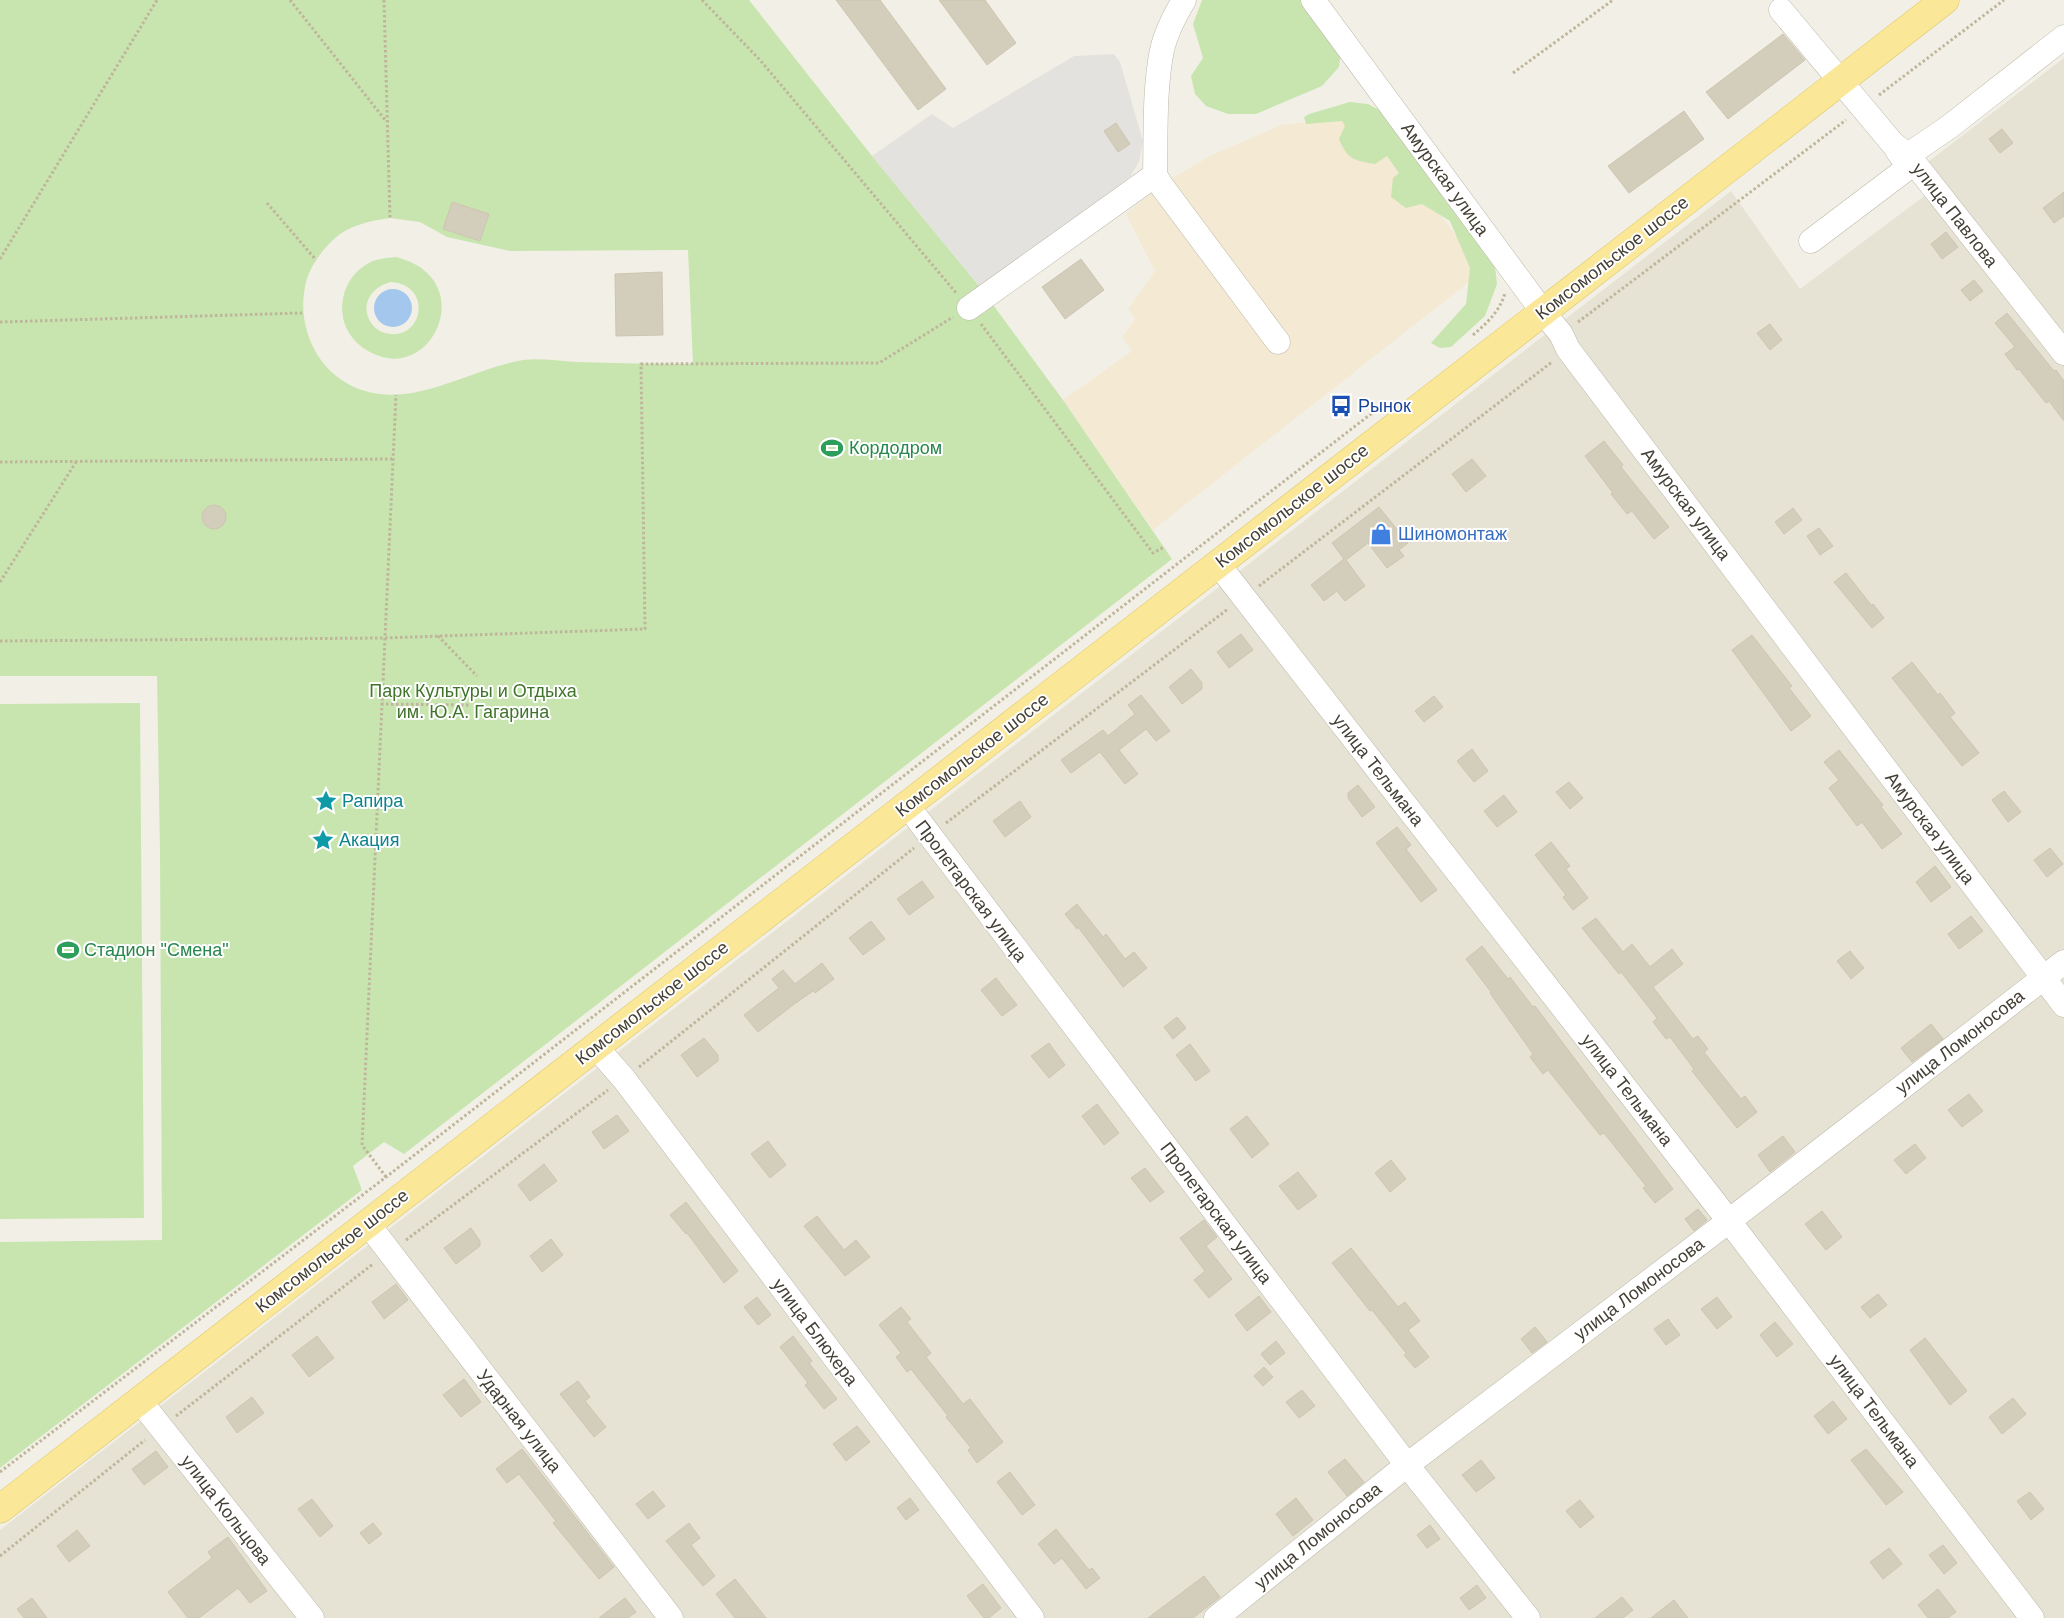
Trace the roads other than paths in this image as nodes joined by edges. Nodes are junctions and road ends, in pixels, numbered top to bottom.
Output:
1 (1184, 0) edge
2 (1313, 0) edge
3 (1945, 0) edge
4 (1781, 10) dead end
5 (2064, 37) edge
6 (1841, 80) junction
7 (1900, 150) junction
8 (1155, 174) junction
9 (1811, 241) dead end
10 (969, 308) road end
11 (1543, 312) junction
12 (1278, 342) dead end
13 (2064, 353) edge
14 (1218, 564) junction
15 (907, 805) junction
16 (2064, 962) edge
17 (2043, 978) junction
18 (2064, 1005) edge
19 (596, 1047) junction
20 (1729, 1221) junction
21 (368, 1224) junction
22 (140, 1401) junction
23 (1407, 1465) junction
24 (0, 1509) edge
25 (312, 1618) edge
26 (671, 1618) edge
27 (1032, 1618) edge
28 (1216, 1618) edge
29 (1528, 1618) edge
30 (2032, 1618) edge

1 - 8 street
2 - 11 street, Амурская улица
3 - 6 main road, Комсомольское шоссе
4 - 6 street, улица Павлова
5 - 7 street
6 - 7 street, улица Павлова
6 - 11 main road, Комсомольское шоссе
7 - 9 street
7 - 13 street, улица Павлова
8 - 10 street
8 - 12 street
11 - 14 main road, Комсомольское шоссе
11 - 17 street, Амурская улица
14 - 15 main road, Комсомольское шоссе
14 - 20 street, улица Тельмана
15 - 19 main road, Комсомольское шоссе
15 - 23 street, Пролетарская улица
16 - 17 street, улица Ломоносова
17 - 18 street, Амурская улица
17 - 20 street, улица Ломоносова
19 - 21 main road, Комсомольское шоссе
19 - 27 street, улица Блюхера
20 - 23 street, улица Ломоносова
20 - 30 street, улица Тельмана
21 - 22 main road, Комсомольское шоссе
21 - 26 street, Ударная улица
22 - 24 main road, Комсомольское шоссе
22 - 25 street, улица Кольцова
23 - 28 street, улица Ломоносова
23 - 29 street, Пролетарская улица

